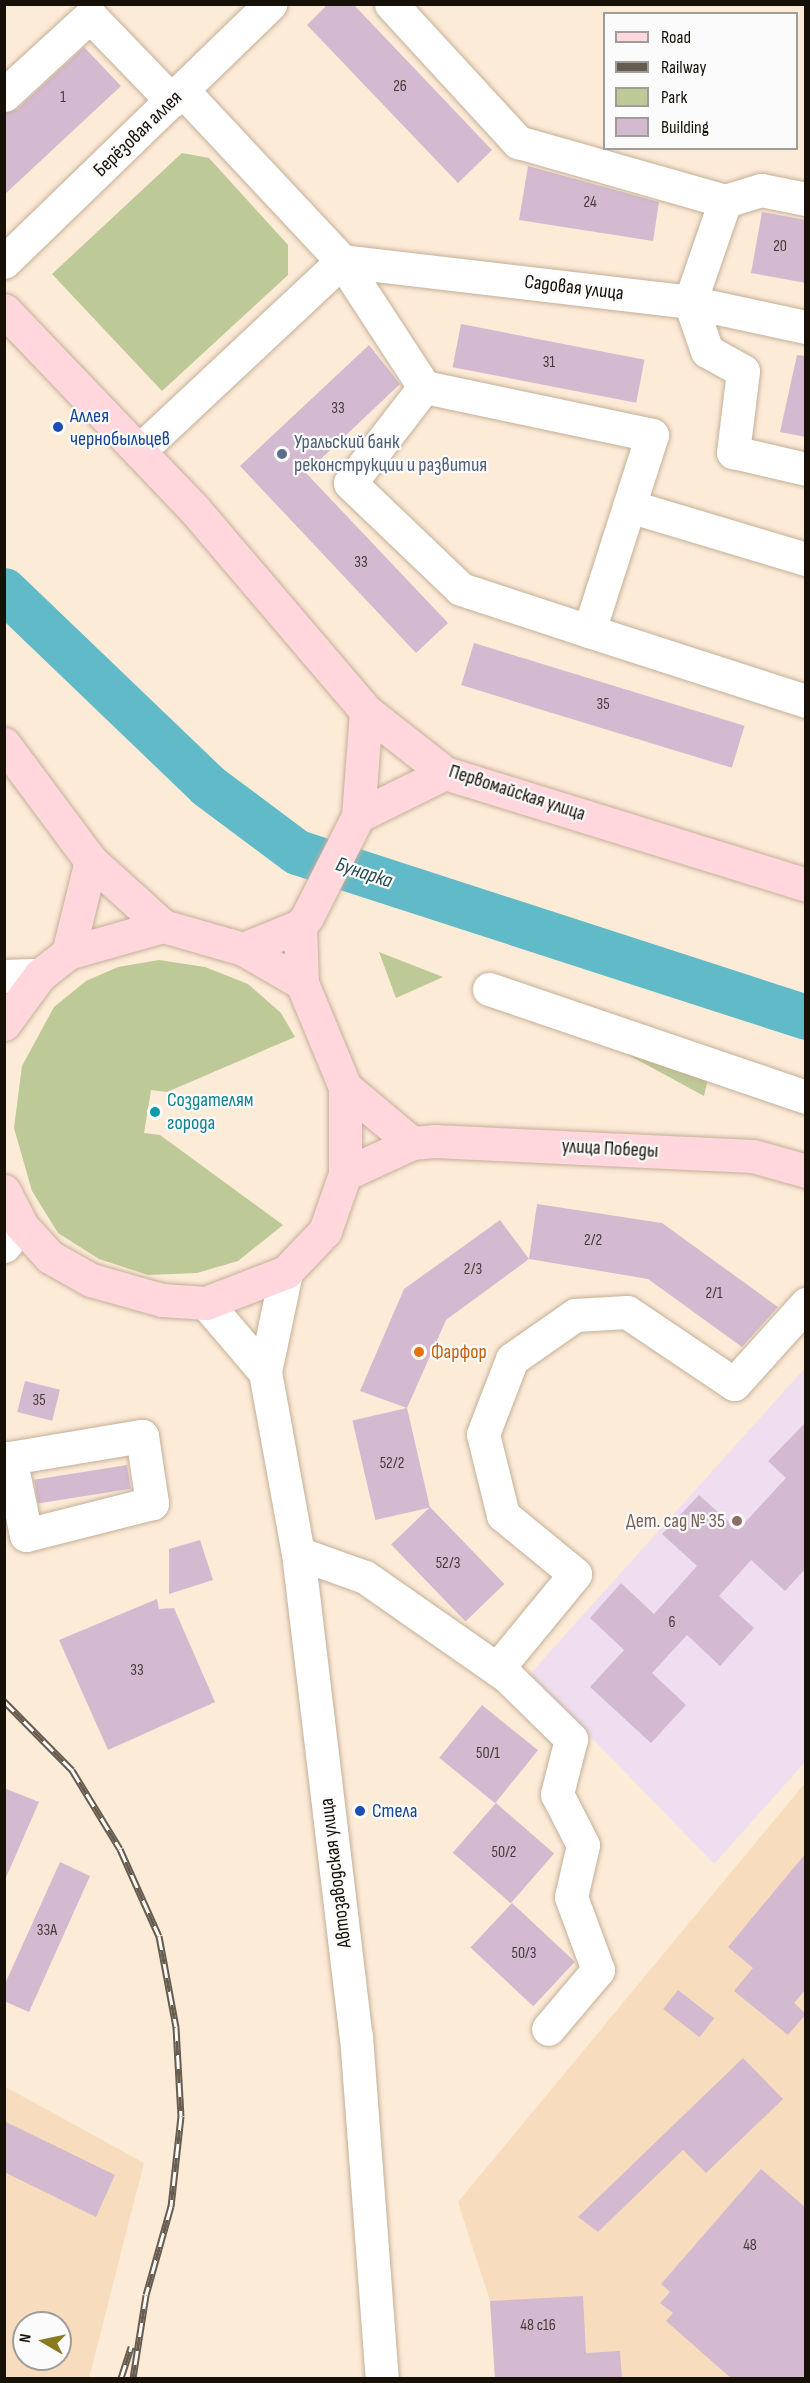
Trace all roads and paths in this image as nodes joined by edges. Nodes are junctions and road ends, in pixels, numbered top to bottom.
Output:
1 (270, 4) edge
2 (391, 4) edge
3 (4, 95) edge
4 (178, 96) junction
5 (806, 199) edge
6 (725, 201) junction
7 (342, 261) junction
8 (4, 262) edge
9 (690, 302) junction
10 (4, 310) edge
11 (806, 327) edge
12 (424, 387) junction
13 (139, 452) junction
14 (806, 469) edge
15 (629, 506) junction
16 (806, 559) edge
17 (590, 631) junction
18 (806, 701) edge
19 (366, 711) junction
20 (4, 744) edge
21 (445, 772) junction
22 (353, 824) junction
23 (91, 861) junction
24 (806, 885) edge
25 (163, 926) junction
26 (300, 926) junction
27 (243, 949) junction
28 (69, 953) junction
29 (40, 975) junction
30 (4, 976) edge
31 (302, 983) junction
32 (489, 988) dead end
33 (4, 1024) edge
34 (345, 1086) junction
35 (806, 1096) edge
36 (412, 1143) junction
37 (806, 1171) edge
38 (345, 1174) junction
39 (4, 1191) edge
40 (13, 1236) edge
41 (286, 1272) junction
42 (206, 1303) junction
43 (806, 1304) edge
44 (265, 1372) junction
45 (298, 1554) junction
46 (497, 1669) junction
47 (548, 2029) dead end
48 (382, 2379) edge

1 - 4 street, Берёзовая аллея
2 - 6 street
3 - 4 street
4 - 7 street
4 - 8 street, Берёзовая аллея
5 - 6 street
6 - 9 street
7 - 9 street, Садовая улица
7 - 12 street
7 - 13 street
9 - 11 street, Садовая улица
9 - 14 street
10 - 13 main road, Первомайская улица
12 - 15 street
12 - 17 street
13 - 19 main road, Первомайская улица
15 - 16 street
15 - 17 street
17 - 18 street
19 - 21 main road, Первомайская улица
19 - 22 main road
20 - 23 main road
21 - 22 main road
21 - 24 main road, Первомайская улица
22 - 26 main road
23 - 25 main road
23 - 28 main road
25 - 27 main road
25 - 28 main road
26 - 27 main road
26 - 31 main road
27 - 31 main road
28 - 29 main road
29 - 30 street
29 - 33 main road
31 - 34 main road
32 - 35 street
34 - 36 main road
34 - 38 main road
36 - 37 main road, улица Победы
36 - 38 main road
38 - 41 main road
39 - 40 main road
40 - 42 main road
41 - 42 main road
41 - 44 street
42 - 44 street
43 - 46 street
44 - 45 street, Автозаводская улица
45 - 46 street
45 - 48 street, Автозаводская улица
46 - 47 street

